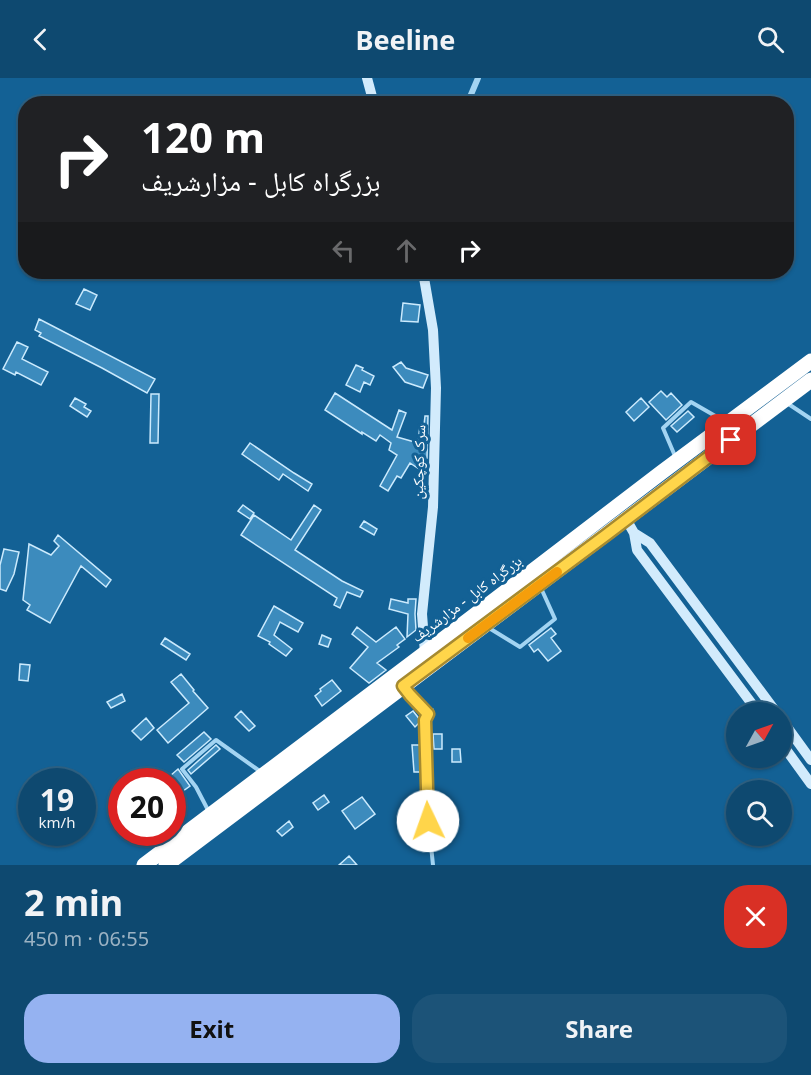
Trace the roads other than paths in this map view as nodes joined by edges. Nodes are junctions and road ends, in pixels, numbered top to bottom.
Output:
1 (367, 78) edge
2 (478, 78) edge
3 (372, 96) edge
4 (470, 96) edge
5 (424, 279) edge
6 (811, 361) edge
7 (811, 380) edge
8 (784, 401) junction
9 (811, 419) edge
10 (727, 423) junction
11 (677, 461) junction
12 (630, 526) junction
13 (540, 584) junction
14 (484, 626) junction
15 (425, 653) junction
16 (403, 686) junction
17 (751, 702) edge
18 (769, 702) edge
19 (792, 734) edge
20 (792, 758) edge
21 (811, 760) edge
22 (264, 774) junction
23 (811, 784) edge
24 (211, 814) junction
25 (144, 865) edge
26 (166, 865) edge
27 (433, 865) edge

1 - 3 street
2 - 4 street
5 - 15 street, سرک کوچکین
6 - 10 highway, بزرگراه کابل - مزارشریف
7 - 8 highway, بزرگراه کابل - مزارشریف
8 - 9 lane
8 - 12 highway, بزرگراه کابل - مزارشریف
10 - 11 highway, بزرگراه کابل - مزارشریف
10 - 11 lane
11 - 15 highway, بزرگراه کابل - مزارشریف
12 - 13 highway, بزرگراه کابل - مزارشریف
12 - 17 street
12 - 18 street
13 - 14 highway, بزرگراه کابل - مزارشریف
13 - 14 lane
14 - 16 highway, بزرگراه کابل - مزارشریف
15 - 22 highway, بزرگراه کابل - مزارشریف
16 - 26 highway, بزرگراه کابل - مزارشریف
16 - 27 lane
19 - 21 street
20 - 23 street
22 - 24 highway, بزرگراه کابل - مزارشریف
22 - 24 lane
24 - 25 highway, بزرگراه کابل - مزارشریف

